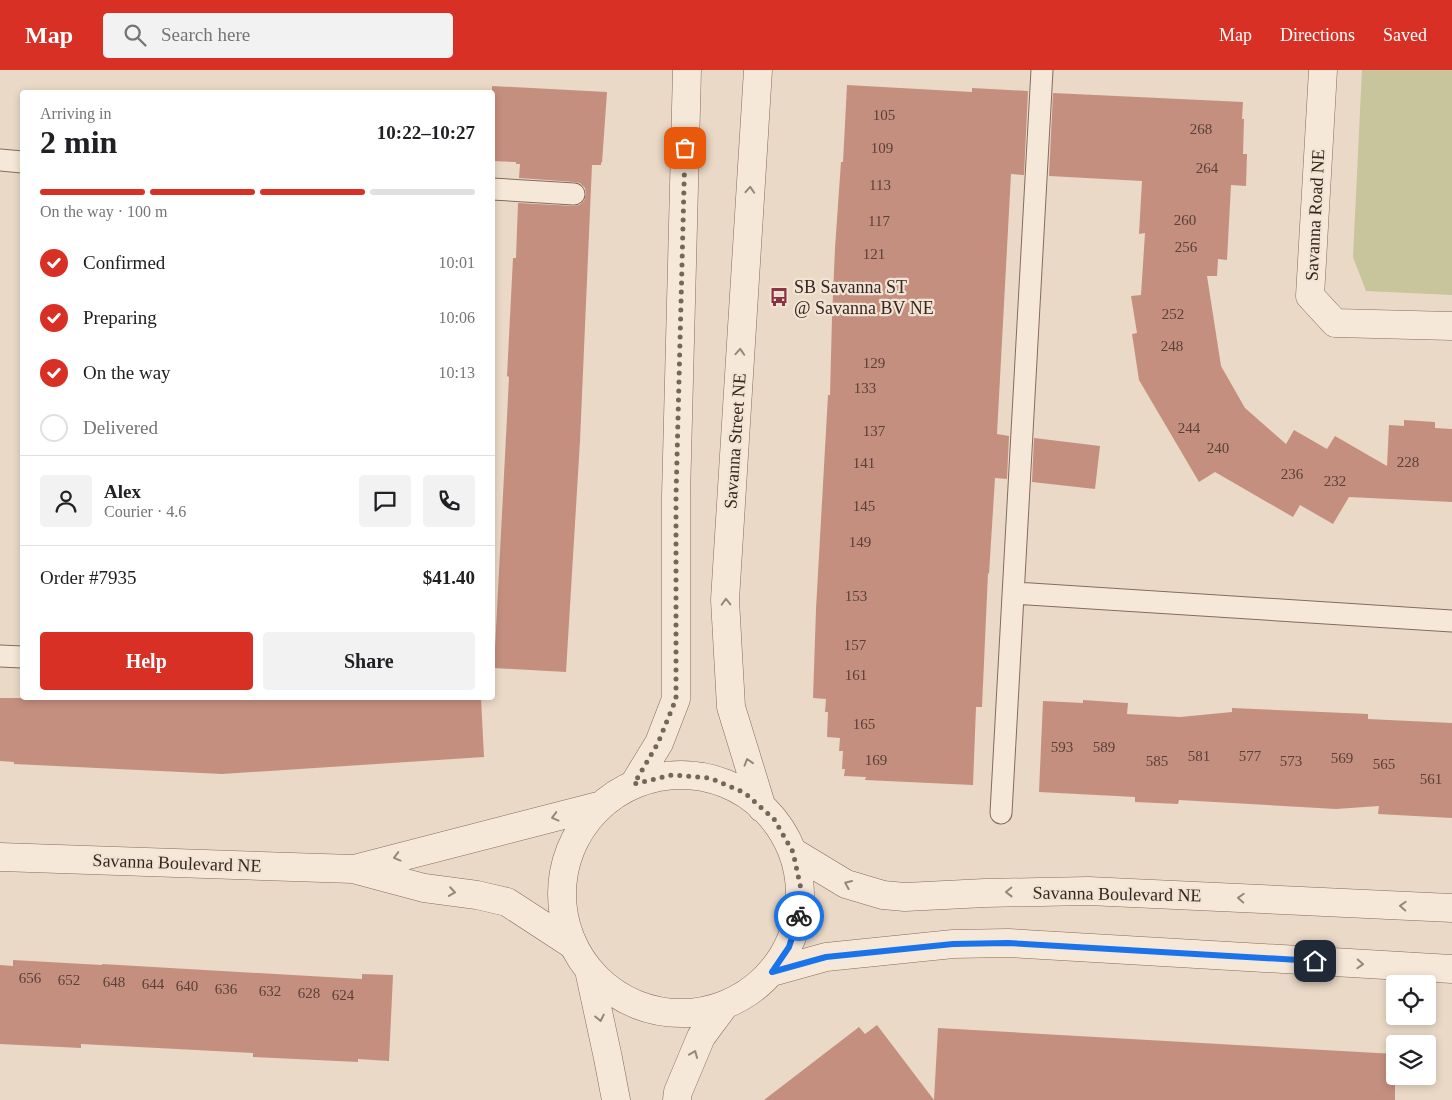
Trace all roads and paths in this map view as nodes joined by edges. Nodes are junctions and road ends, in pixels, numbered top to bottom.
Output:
1 (687, 70) edge
2 (758, 70) edge
3 (1042, 70) edge
4 (1323, 70) edge
5 (0, 160) edge
6 (20, 162) edge
7 (495, 189) edge
8 (574, 194) dead end
9 (1452, 326) edge
10 (1014, 593) junction
11 (1452, 621) edge
12 (0, 656) edge
13 (20, 657) edge
14 (634, 784) junction
15 (602, 805) junction
16 (762, 808) junction
17 (1002, 812) dead end
18 (793, 852) junction
19 (0, 857) edge
20 (353, 869) junction
21 (1452, 908) edge
22 (573, 945) junction
23 (1452, 969) edge
24 (589, 970) junction
25 (772, 972) junction
26 (724, 1006) junction
27 (616, 1100) edge
28 (677, 1100) edge

1 - 14 street
16 -> 2 street, Savanna Street NE
3 - 10 lane
4 - 9 street, Savanna Road NE
5 - 6 lane
7 - 8 lane
10 - 11 lane
10 - 17 lane
12 - 13 lane
14 - 15 street
14 - 16 street
15 -> 20 street, Savanna Boulevard NE
15 - 22 street
16 - 18 street
21 -> 18 street, Savanna Boulevard NE
18 - 25 street
19 - 20 street, Savanna Boulevard NE
20 -> 22 street, Savanna Boulevard NE
22 - 24 street
25 -> 23 street
24 - 26 street
24 -> 27 street
25 - 26 street
28 -> 26 street

